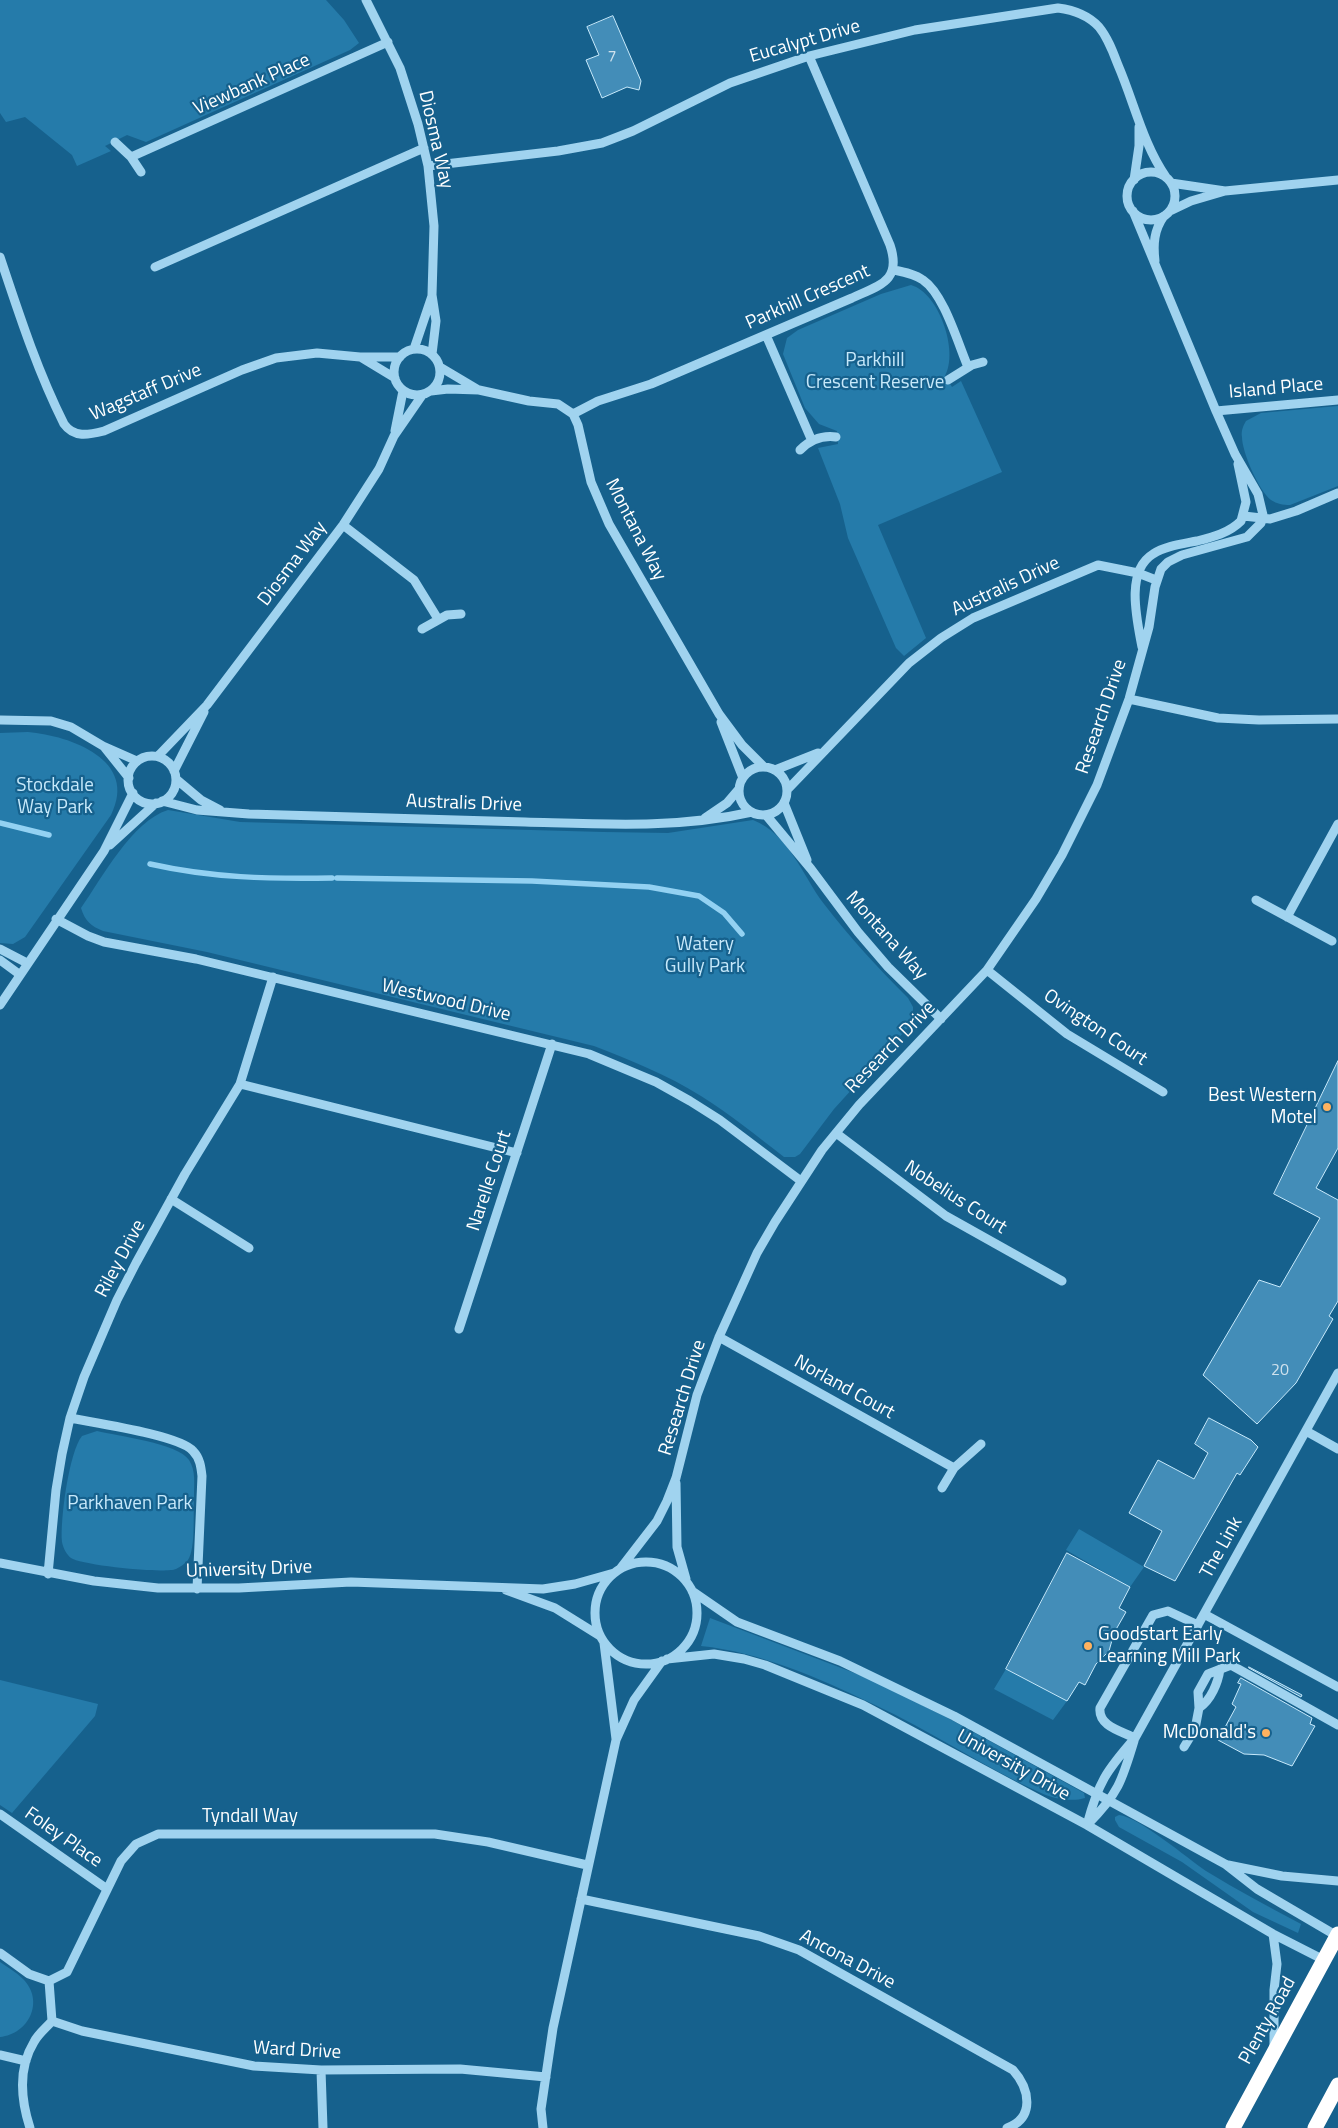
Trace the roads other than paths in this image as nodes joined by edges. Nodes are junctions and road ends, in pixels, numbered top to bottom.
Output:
1 (366, 0) edge
2 (1070, 5) edge
3 (388, 42) junction
4 (809, 56) junction
5 (1139, 119) junction
6 (115, 142) dead end
7 (424, 148) junction
8 (131, 157) junction
9 (428, 166) junction
10 (141, 172) dead end
11 (1134, 180) junction
12 (1168, 180) junction
13 (1338, 180) edge
14 (1226, 191) junction
15 (1133, 211) junction
16 (1167, 213) junction
17 (0, 257) edge
18 (155, 267) dead end
19 (894, 270) junction
20 (1156, 270) junction
21 (432, 295) junction
22 (766, 335) junction
23 (414, 349) junction
24 (432, 354) junction
25 (360, 357) junction
26 (400, 357) junction
27 (983, 362) dead end
28 (440, 367) junction
29 (968, 367) junction
30 (395, 378) junction
31 (948, 380) dead end
32 (479, 390) junction
33 (403, 391) junction
34 (427, 393) junction
35 (1338, 400) edge
36 (1216, 411) junction
37 (573, 414) junction
38 (394, 436) junction
39 (836, 436) dead end
40 (812, 441) junction
41 (800, 450) dead end
42 (1235, 454) junction
43 (1338, 493) edge
44 (1244, 516) junction
45 (1262, 518) junction
46 (343, 525) junction
47 (1138, 573) junction
48 (1156, 580) junction
49 (461, 614) dead end
50 (438, 619) junction
51 (422, 629) dead end
52 (1142, 647) junction
53 (1129, 699) junction
54 (207, 705) junction
55 (719, 714) junction
56 (1338, 719) edge
57 (0, 720) edge
58 (103, 746) junction
59 (822, 750) junction
60 (158, 756) junction
61 (137, 761) junction
62 (764, 767) junction
63 (775, 770) junction
64 (175, 775) junction
65 (129, 778) junction
66 (743, 778) junction
67 (739, 789) junction
68 (788, 789) junction
69 (133, 793) junction
70 (159, 802) junction
71 (784, 803) junction
72 (225, 812) junction
73 (752, 812) junction
74 (766, 815) junction
75 (703, 820) junction
76 (1338, 824) edge
77 (104, 851) junction
78 (811, 870) junction
79 (1256, 900) dead end
80 (1288, 917) junction
81 (56, 919) junction
82 (1332, 941) dead end
83 (0, 949) edge
84 (0, 960) edge
85 (27, 963) junction
86 (987, 970) junction
87 (19, 974) junction
88 (273, 977) junction
89 (0, 1006) edge
90 (941, 1020) junction
91 (552, 1044) junction
92 (240, 1084) junction
93 (1163, 1092) dead end
94 (836, 1133) junction
95 (516, 1152) junction
96 (801, 1181) junction
97 (171, 1199) junction
98 (249, 1248) dead end
99 (1062, 1281) dead end
100 (459, 1329) dead end
101 (718, 1337) junction
102 (1338, 1374) edge
103 (70, 1418) junction
104 (1306, 1431) junction
105 (981, 1444) dead end
106 (1338, 1449) edge
107 (954, 1468) junction
108 (676, 1478) junction
109 (942, 1488) dead end
110 (0, 1563) edge
111 (617, 1571) junction
112 (48, 1574) junction
113 (690, 1587) junction
114 (197, 1589) junction
115 (501, 1589) junction
116 (1204, 1614) junction
117 (1198, 1625) junction
118 (602, 1639) junction
119 (664, 1660) junction
120 (1338, 1687) edge
121 (1338, 1725) edge
122 (1134, 1738) junction
123 (616, 1740) junction
124 (1184, 1747) dead end
125 (1095, 1794) junction
126 (1110, 1802) junction
127 (0, 1814) edge
128 (1087, 1825) junction
129 (587, 1864) junction
130 (1225, 1864) junction
131 (1338, 1881) edge
132 (107, 1889) junction
133 (582, 1898) junction
134 (1273, 1934) junction
135 (1338, 1935) edge
136 (0, 1953) edge
137 (1331, 1962) edge
138 (49, 1981) junction
139 (52, 2021) junction
140 (1274, 2051) junction
141 (0, 2055) edge
142 (26, 2062) junction
143 (321, 2070) junction
144 (546, 2077) junction
145 (1338, 2085) edge
146 (30, 2128) edge
147 (323, 2128) edge
148 (543, 2128) edge
149 (1007, 2128) edge
150 (1233, 2128) edge
151 (1315, 2128) edge

1 - 3 street, Diosma Way
2 - 4 street, Eucalypt Drive
2 - 5 street, Eucalypt Drive
3 - 7 street, Diosma Way
3 - 8 street, Viewbank Place
4 - 9 street, Eucalypt Drive
4 - 19 street, Parkhill Crescent
5 - 11 street, Eucalypt Drive
5 - 12 street, Eucalypt Drive
6 - 8 street
7 - 9 street, Diosma Way
7 - 18 street
8 - 10 street
9 - 21 street, Diosma Way
11 - 12 street
11 - 15 street
12 - 14 street
12 - 16 street
13 - 14 street
14 - 16 street
15 - 16 street
15 - 20 street
16 - 20 street
17 - 25 street, Wagstaff Drive
19 - 22 street, Parkhill Crescent
19 - 29 street
20 - 36 street
21 - 23 street, Diosma Way
21 - 24 street, Diosma Way
22 - 37 street, Parkhill Crescent
22 - 40 street
23 - 24 street
23 - 26 street
24 - 28 street
25 - 26 street, Wagstaff Drive
25 - 30 street, Wagstaff Drive
26 - 30 street
27 - 29 street
28 - 32 street
28 - 34 street
29 - 31 street
30 - 33 street
32 - 34 street
32 - 37 street
33 - 34 street
33 - 38 street, Diosma Way
34 - 38 street, Diosma Way
35 - 36 street, Island Place
36 - 42 street
37 - 55 street, Montana Way
38 - 46 street, Diosma Way
39 - 40 street
40 - 41 street
42 - 44 street
42 - 45 street
43 - 45 street
44 - 45 street
44 - 47 street
45 - 48 street
46 - 50 street
46 - 54 street, Diosma Way
47 - 48 street, Australis Drive
47 - 52 street, Research Drive
47 - 59 street, Australis Drive
48 - 52 street, Research Drive
49 - 50 street
50 - 51 street
52 - 53 street, Research Drive
53 - 56 street
53 - 86 street, Research Drive
54 - 60 street, Diosma Way
54 - 64 street, Diosma Way
55 - 62 street, Montana Way
55 - 66 street, Montana Way
57 - 58 street
58 - 61 street
58 - 65 street
59 - 63 street, Australis Drive
59 - 68 street, Australis Drive
60 - 61 street
60 - 64 street
61 - 65 street
62 - 63 street
62 - 66 street
63 - 68 street
64 - 70 street
64 - 72 street, Australis Drive
65 - 69 street
66 - 67 street
67 - 73 street
67 - 75 street, Australis Drive
68 - 71 street
69 - 70 street
69 - 77 street
70 - 72 street, Australis Drive
70 - 77 street
71 - 74 street
71 - 78 street, Montana Way
72 - 75 street, Australis Drive
73 - 74 street
73 - 75 street, Australis Drive
74 - 78 street, Montana Way
76 - 80 street
77 - 81 street
78 - 90 street, Montana Way
79 - 80 street
80 - 82 street
81 - 85 street
81 - 88 street, Westwood Drive
83 - 85 street
84 - 87 street
85 - 87 street
86 - 90 street, Research Drive
86 - 93 street, Ovington Court
87 - 89 street
88 - 91 street, Westwood Drive
88 - 92 street, Riley Drive
90 - 94 street, Research Drive
91 - 95 street, Narelle Court
91 - 96 street, Westwood Drive
92 - 95 street
92 - 97 street, Riley Drive
94 - 96 street, Research Drive
94 - 99 street, Nobelius Court
95 - 100 street, Narelle Court
96 - 101 street, Research Drive
97 - 98 street
97 - 103 street, Riley Drive
101 - 107 street, Norland Court
101 - 108 street, Research Drive
102 - 104 street, The Link
103 - 112 street, Riley Drive
103 - 114 street
104 - 106 street
104 - 116 street, The Link
105 - 107 street
107 - 109 street
108 - 111 street, Research Drive
108 - 113 street, Research Drive
110 - 112 street, University Drive
111 - 113 street
111 - 115 street, University Drive
111 - 118 street
112 - 114 street, University Drive
113 - 119 street
113 - 125 street, University Drive
114 - 115 street, University Drive
115 - 118 street, University Drive
116 - 117 street, The Link
116 - 120 street
117 - 122 street, The Link
117 - 122 street
118 - 119 street
118 - 123 street
119 - 123 street
119 - 128 street, University Drive
121 - 124 street
122 - 125 street, The Link
122 - 126 street, The Link
123 - 129 street
125 - 126 street, University Drive
125 - 128 street, The Link
126 - 128 street, The Link
126 - 130 street, University Drive
127 - 132 street, Foley Place
128 - 134 street, University Drive
129 - 132 street, Tyndall Way
129 - 133 street
130 - 131 street, University Drive
130 - 135 street, University Drive
132 - 138 street, Tyndall Way
133 - 144 street
133 - 149 street, Ancona Drive
134 - 137 street, University Drive
134 - 140 street
135 - 137 highway, Plenty Road
136 - 138 street
137 - 140 highway, Plenty Road
138 - 139 street
139 - 142 street
139 - 143 street, Ward Drive
140 - 150 highway, Plenty Road
141 - 142 street
142 - 146 street
143 - 144 street, Ward Drive
143 - 147 street
144 - 148 street
145 - 151 highway

